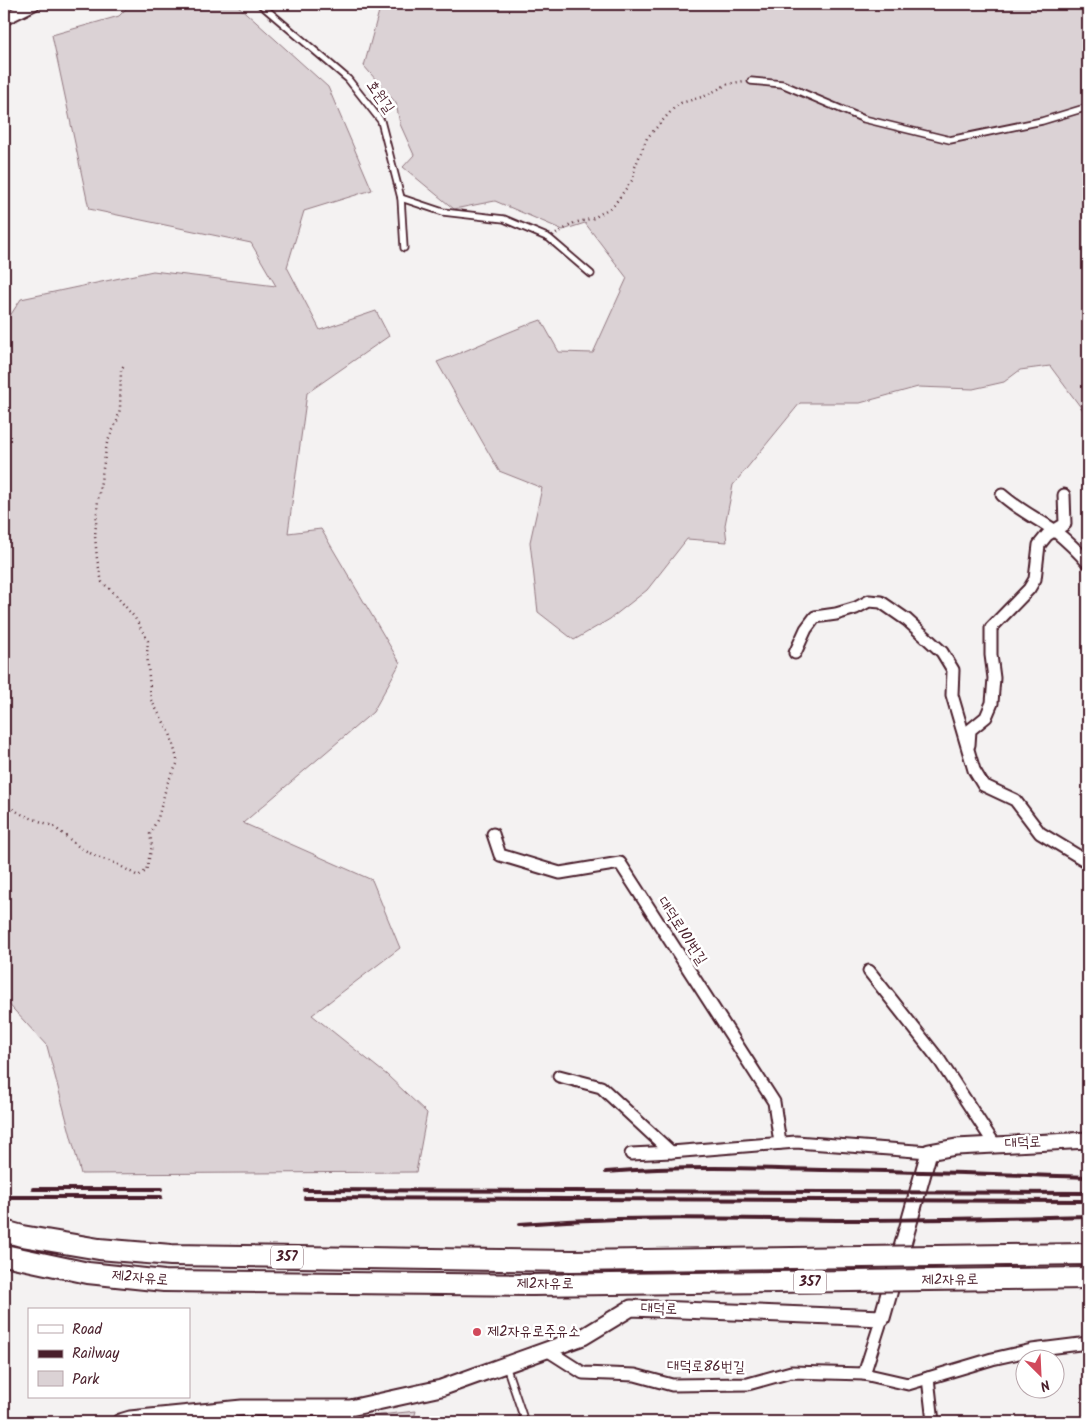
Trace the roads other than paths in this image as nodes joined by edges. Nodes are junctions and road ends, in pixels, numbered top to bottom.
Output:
1 (34, 4) edge
2 (260, 4) edge
3 (4, 19) edge
4 (751, 81) road end
5 (1088, 107) edge
6 (401, 198) junction
7 (404, 248) dead end
8 (591, 274) dead end
9 (1002, 495) dead end
10 (1064, 496) dead end
11 (1054, 530) junction
12 (1088, 563) edge
13 (795, 653) dead end
14 (969, 749) junction
15 (493, 834) dead end
16 (1088, 862) edge
17 (869, 971) dead end
18 (560, 1076) dead end
19 (1088, 1140) edge
20 (780, 1143) junction
21 (995, 1145) junction
22 (670, 1152) junction
23 (929, 1152) junction
24 (631, 1154) dead end
25 (4, 1231) edge
26 (1088, 1254) edge
27 (4, 1255) edge
28 (1088, 1278) edge
29 (882, 1318) junction
30 (1088, 1343) edge
31 (547, 1350) junction
32 (506, 1364) junction
33 (864, 1374) junction
34 (928, 1378) junction
35 (160, 1419) edge
36 (120, 1422) edge
37 (525, 1422) edge
38 (933, 1422) edge

1 - 3 street
2 - 6 lane, 호원길
4 - 5 lane
6 - 7 lane, 호원길
6 - 8 lane
9 - 11 street
10 - 11 street
11 - 12 street
11 - 14 street
13 - 14 street
14 - 16 street
15 - 20 street, 대덕로101번길
17 - 21 street
18 - 22 street
19 - 21 street, 대덕로
20 - 22 street, 대덕로
20 - 23 street, 대덕로
21 - 23 street, 대덕로
22 - 24 street, 대덕로
23 - 29 street
25 - 26 highway, 제2자유로 / 357, bridge
27 - 28 highway, 제2자유로 / 357, bridge
29 - 31 street, 대덕로
29 - 33 street
30 - 34 street, 대덕로86번길
31 - 32 street, 대덕로
31 - 33 street, 대덕로86번길
32 - 35 street, 대덕로
32 - 37 lane
33 - 34 street, 대덕로86번길
34 - 38 street
35 - 36 street, 대덕로

